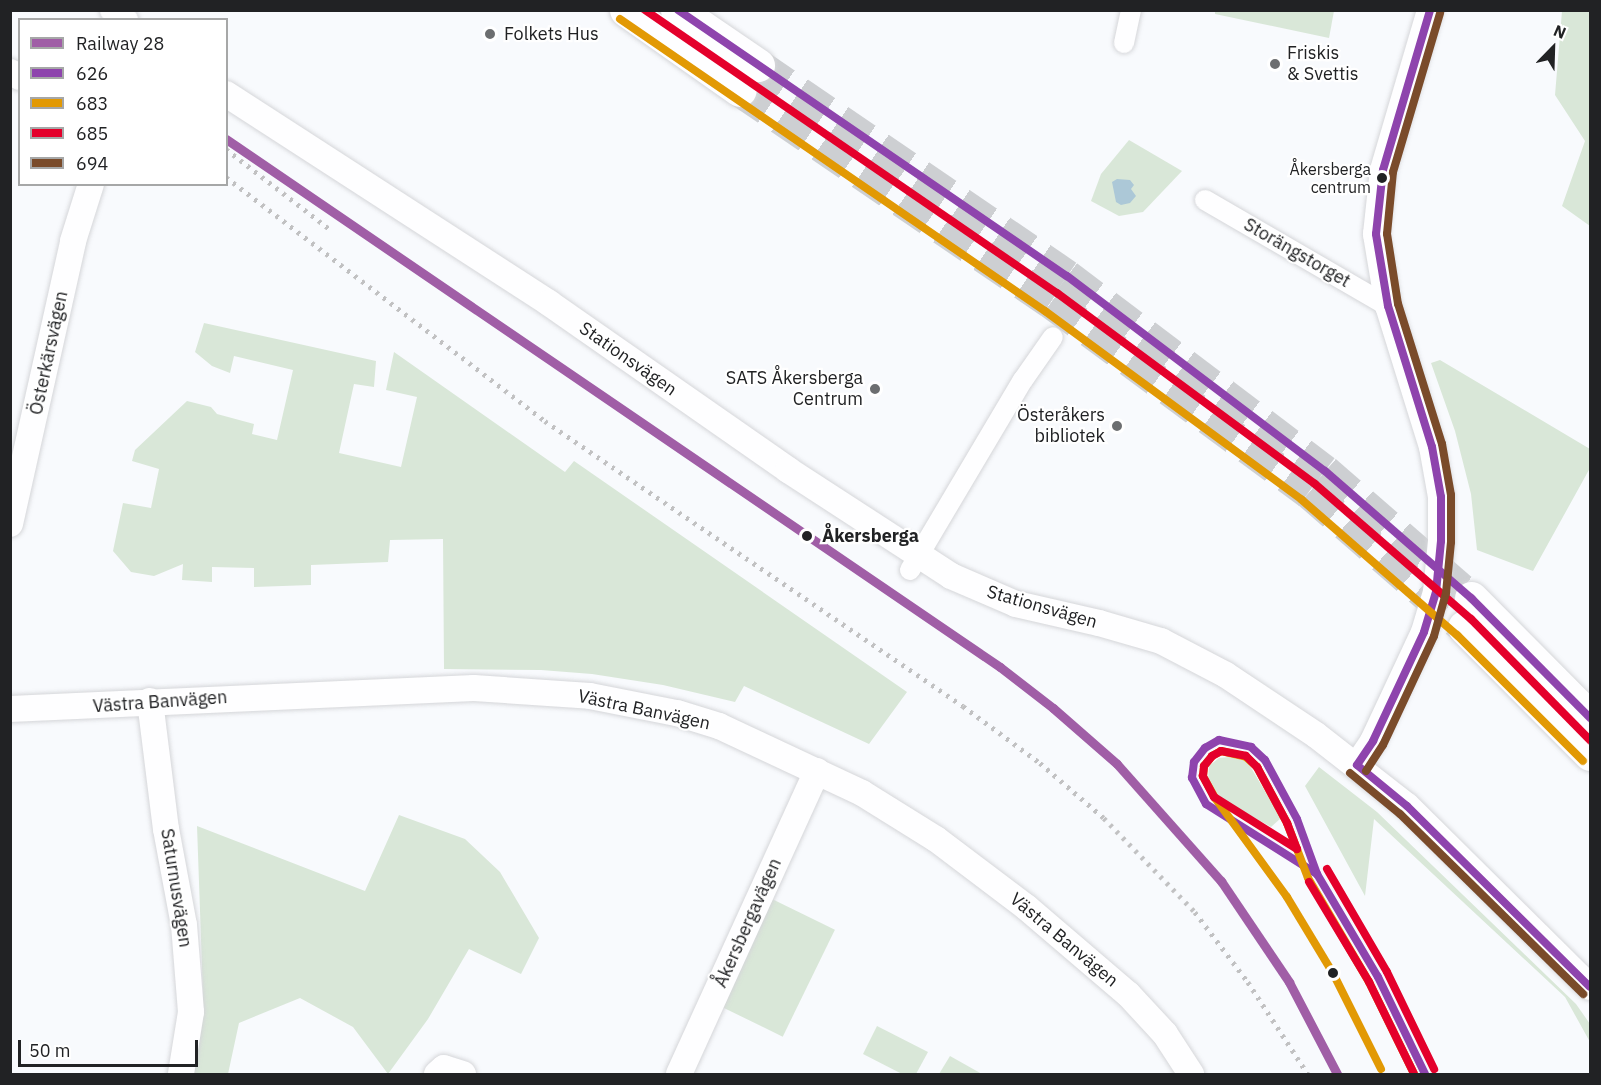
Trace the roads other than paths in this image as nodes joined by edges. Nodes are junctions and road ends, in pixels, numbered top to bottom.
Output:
1 (626, 10) edge
2 (677, 10) edge
3 (1131, 10) edge
4 (1430, 10) edge
5 (1124, 43) dead end
6 (228, 95) edge
7 (90, 186) edge
8 (1205, 200) dead end
9 (1389, 306) junction
10 (1053, 338) dead end
11 (10, 524) edge
12 (914, 563) junction
13 (150, 701) junction
14 (10, 709) edge
15 (1590, 718) edge
16 (1590, 754) edge
17 (1357, 765) junction
18 (817, 771) junction
19 (1590, 987) edge
20 (181, 1074) edge
21 (436, 1074) edge
22 (463, 1074) edge
23 (679, 1074) edge
24 (1191, 1074) edge

1 - 2 main road
3 - 5 street
4 - 9 street
6 - 12 street, Stationsvägen
7 - 11 street, Österkärsvägen
8 - 9 street, Storängstorget
9 - 17 street
10 - 12 street
12 - 17 street, Stationsvägen
13 - 14 street, Västra Banvägen
13 - 18 street, Västra Banvägen
13 - 20 street, Saturnusvägen
15 - 16 main road
17 - 19 street, Stationsvägen
18 - 23 street, Åkersbergavägen
18 - 24 street, Västra Banvägen
21 - 22 street

